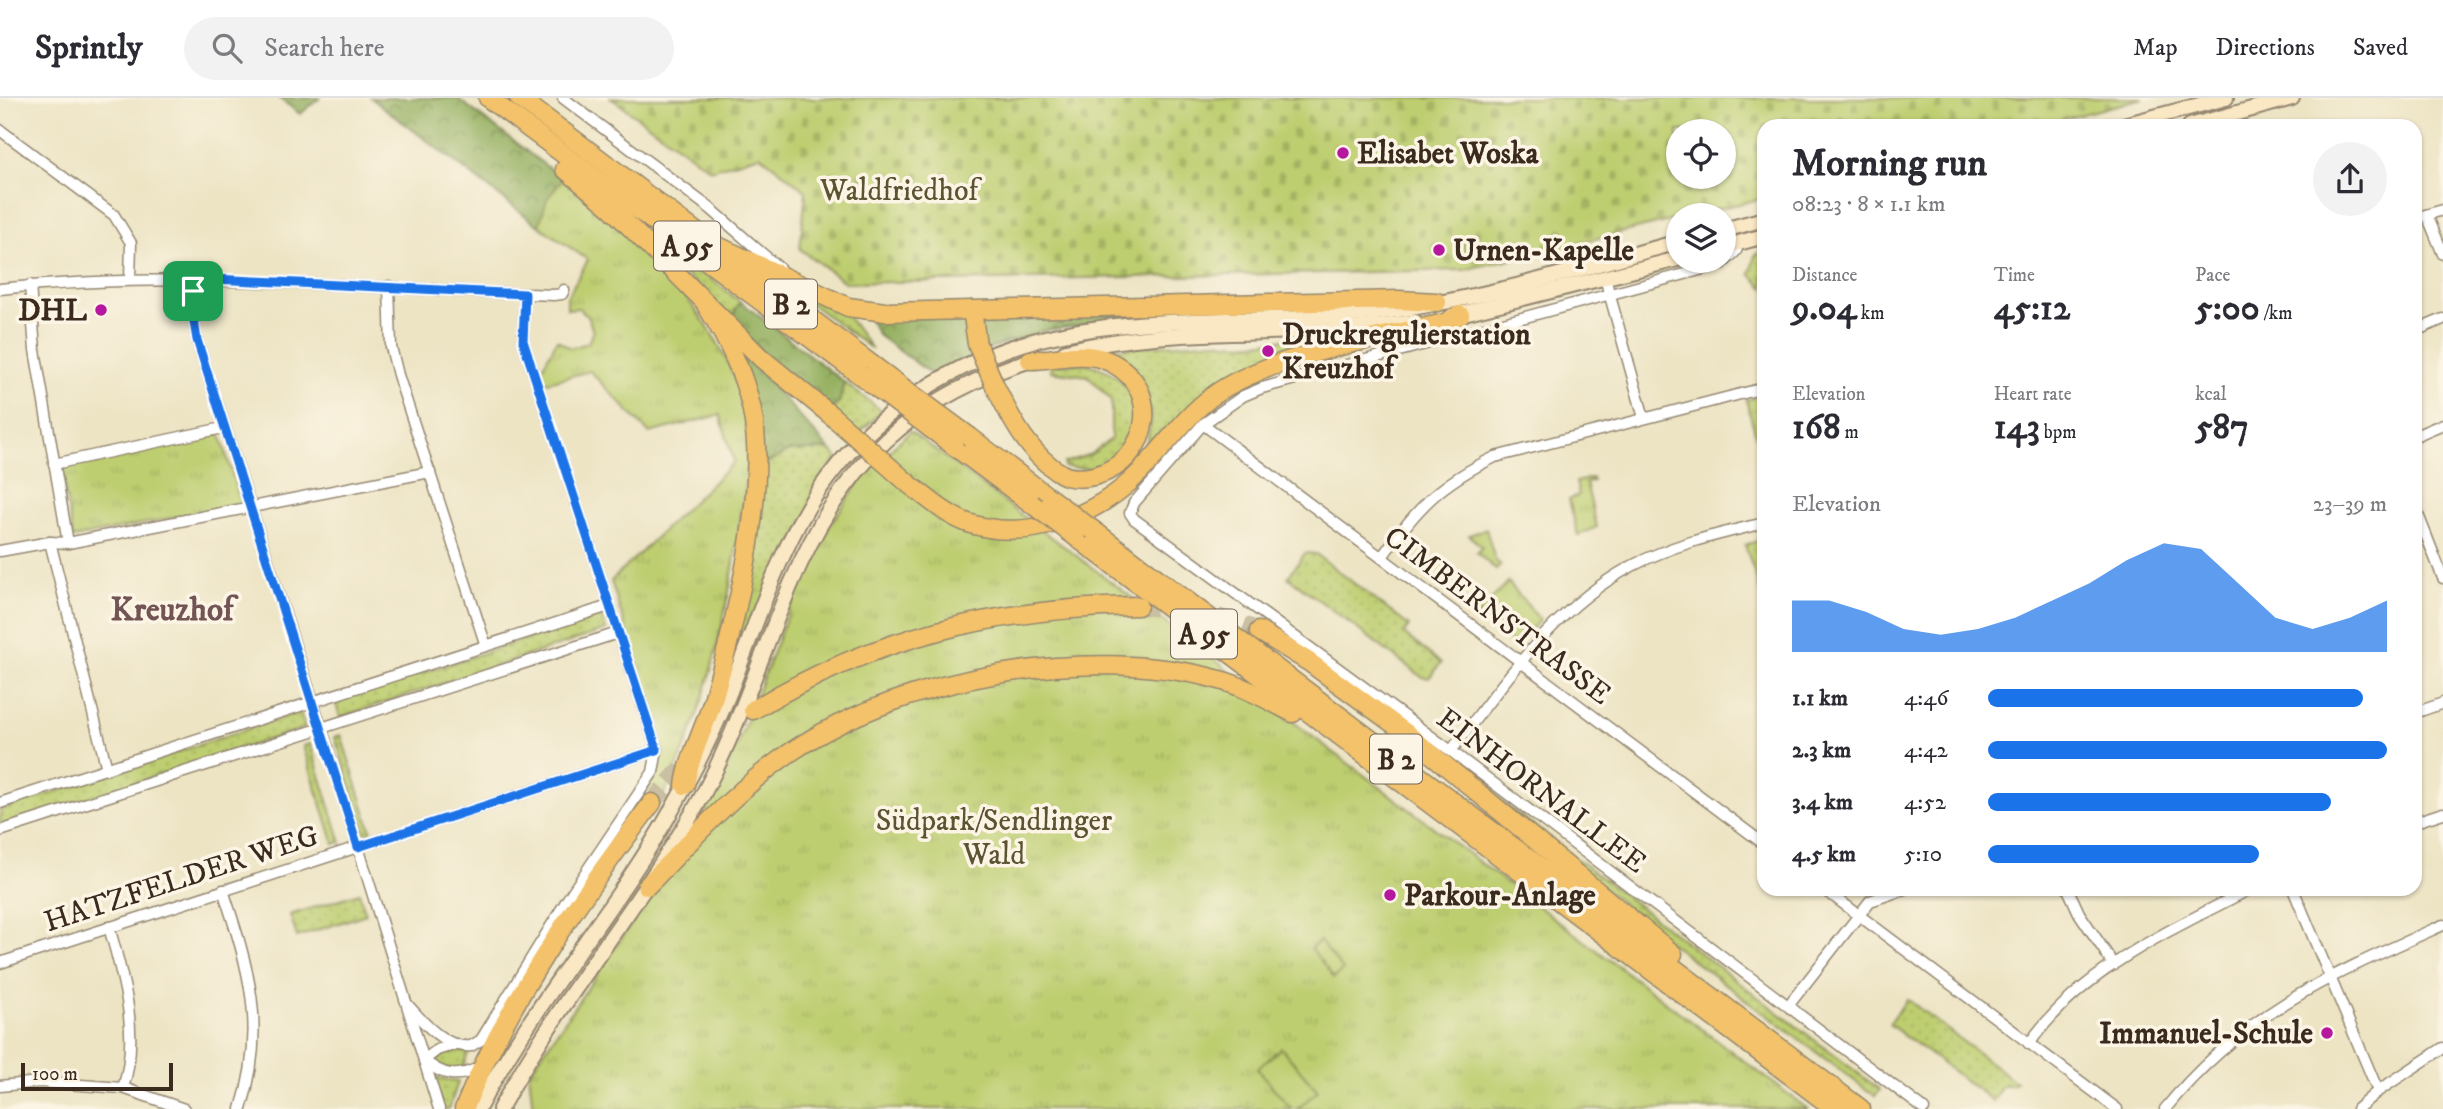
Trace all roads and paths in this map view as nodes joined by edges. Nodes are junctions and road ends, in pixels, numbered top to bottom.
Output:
1 (488, 98) edge
2 (519, 98) edge
3 (563, 98) edge
4 (2226, 98) edge
5 (2292, 98) edge
6 (513, 117) junction
7 (2146, 119) edge
8 (2216, 119) edge
9 (0, 130) edge
10 (2443, 210) edge
11 (2427, 215) junction
12 (2422, 216) edge
13 (1757, 221) edge
14 (1736, 227) edge
15 (1757, 238) edge
16 (707, 241) junction
17 (1736, 244) edge
18 (1666, 245) edge
19 (2443, 254) edge
20 (1666, 262) edge
21 (1687, 273) edge
22 (194, 278) junction
23 (1605, 278) junction
24 (130, 279) junction
25 (30, 285) junction
26 (390, 286) junction
27 (799, 286) junction
28 (0, 289) edge
29 (564, 290) dead end
30 (1609, 293) junction
31 (525, 294) junction
32 (1437, 302) junction
33 (706, 304) junction
34 (972, 310) junction
35 (2443, 319) edge
36 (1460, 324) junction
37 (2422, 328) edge
38 (1030, 360) junction
39 (867, 371) junction
40 (1757, 390) edge
41 (1644, 418) junction
42 (1203, 424) junction
43 (2443, 424) edge
44 (223, 428) junction
45 (2422, 433) edge
46 (962, 442) junction
47 (54, 464) junction
48 (430, 472) junction
49 (249, 507) junction
50 (2422, 522) edge
51 (1757, 525) edge
52 (1084, 533) junction
53 (50, 542) junction
54 (68, 543) junction
55 (0, 551) edge
56 (1382, 557) junction
57 (2440, 560) edge
58 (2443, 579) edge
59 (609, 606) junction
60 (1138, 606) tunnel mouth
61 (1259, 631) tunnel mouth
62 (618, 633) junction
63 (486, 646) junction
64 (1520, 663) junction
65 (313, 702) junction
66 (2443, 703) edge
67 (753, 710) tunnel mouth
68 (2422, 710) edge
69 (321, 727) junction
70 (1331, 732) junction
71 (657, 750) junction
72 (1451, 751) junction
73 (107, 769) junction
74 (685, 785) junction
75 (0, 803) edge
76 (652, 803) tunnel mouth
77 (2443, 813) edge
78 (2422, 820) edge
79 (0, 831) edge
80 (1757, 839) edge
81 (358, 847) junction
82 (647, 886) junction
83 (223, 890) junction
84 (1833, 896) edge
85 (1885, 896) edge
86 (2071, 896) edge
87 (2236, 896) edge
88 (2296, 896) edge
89 (1857, 915) junction
90 (2443, 925) edge
91 (109, 928) junction
92 (0, 963) edge
93 (2114, 965) junction
94 (2329, 975) junction
95 (1698, 988) junction
96 (407, 1004) junction
97 (1787, 1006) junction
98 (456, 1044) junction
99 (2029, 1044) junction
100 (2443, 1048) edge
101 (489, 1058) junction
102 (424, 1060) junction
103 (2, 1087) edge
104 (122, 1088) junction
105 (2378, 1091) junction
106 (184, 1109) edge
107 (241, 1109) edge
108 (439, 1109) edge
109 (464, 1109) edge
110 (478, 1109) edge
111 (500, 1109) edge
112 (1835, 1109) edge
113 (1861, 1109) edge
114 (1924, 1109) edge
115 (2117, 1109) edge
116 (2165, 1109) edge
117 (2357, 1109) edge

1 - 6 highway, A 95
2 - 16 highway, A 95
3 - 27 street
4 - 7 main road
5 - 8 main road
6 - 33 highway
6 - 39 highway, A 95
9 - 24 street
10 - 11 street
11 - 12 street
11 - 19 street
13 - 14 main road
15 - 17 main road
16 - 27 highway
16 - 39 highway, B 2
18 - 32 main road
20 - 23 main road
21 - 30 street
22 - 24 street
22 - 26 street
22 - 44 street
23 - 30 street
23 - 36 main road
24 - 25 street
25 - 28 street
25 - 47 street
26 - 31 street
26 - 48 street
27 - 34 highway
29 - 31 street
30 - 36 street
30 - 41 street
31 - 59 street
32 - 34 highway
32 - 74 main road
33 - 36 highway, bridge
33 - 74 highway
34 - 38 highway, bridge
35 - 37 street
36 - 38 main road
36 - 42 street
38 - 82 main road
39 - 46 highway, A 95, bridge
40 - 41 street
41 - 56 street
42 - 56 street, CIMBERNSTRASSE
42 - 72 street, EINHORNALLEE
43 - 45 street
44 - 47 street
44 - 49 street
46 - 52 highway, A 95, bridge
46 - 52 highway, B 2, bridge
47 - 54 street
48 - 49 street
48 - 63 street
49 - 54 street
49 - 65 street
50 - 57 street
51 - 64 street
52 - 70 highway, A 95
52 - 95 highway, B 2
53 - 54 street
53 - 55 street
53 - 73 street
56 - 64 street, CIMBERNSTRASSE
57 - 58 street
59 - 62 street
59 - 63 street
60 - 67 highway
61 - 95 highway
62 - 69 street
62 - 71 street
63 - 65 street
64 - 72 street
64 - 80 street, CIMBERNSTRASSE
65 - 69 street
65 - 73 street
66 - 68 street
69 - 79 street
69 - 81 street
70 - 82 highway
70 - 112 highway, A 95
71 - 81 street, HATZFELDER WEG
71 - 98 street
72 - 97 street, EINHORNALLEE
73 - 75 street
74 - 110 main road
76 - 101 highway
77 - 78 street
81 - 83 street, HATZFELDER WEG
81 - 96 street
82 - 111 main road
83 - 91 street, HATZFELDER WEG
83 - 107 street
84 - 89 street
85 - 89 street
86 - 93 street
87 - 93 street
88 - 94 street
89 - 97 street
89 - 99 street
90 - 94 street
91 - 92 street, HATZFELDER WEG
91 - 104 street
93 - 99 street
94 - 105 street
94 - 116 street
95 - 113 highway, B 2
96 - 98 street
96 - 102 street
97 - 114 street, EINHORNALLEE
98 - 102 street
99 - 115 street
100 - 105 street
101 - 102 street
101 - 109 highway
102 - 108 street
103 - 104 street
104 - 106 street
105 - 117 street

